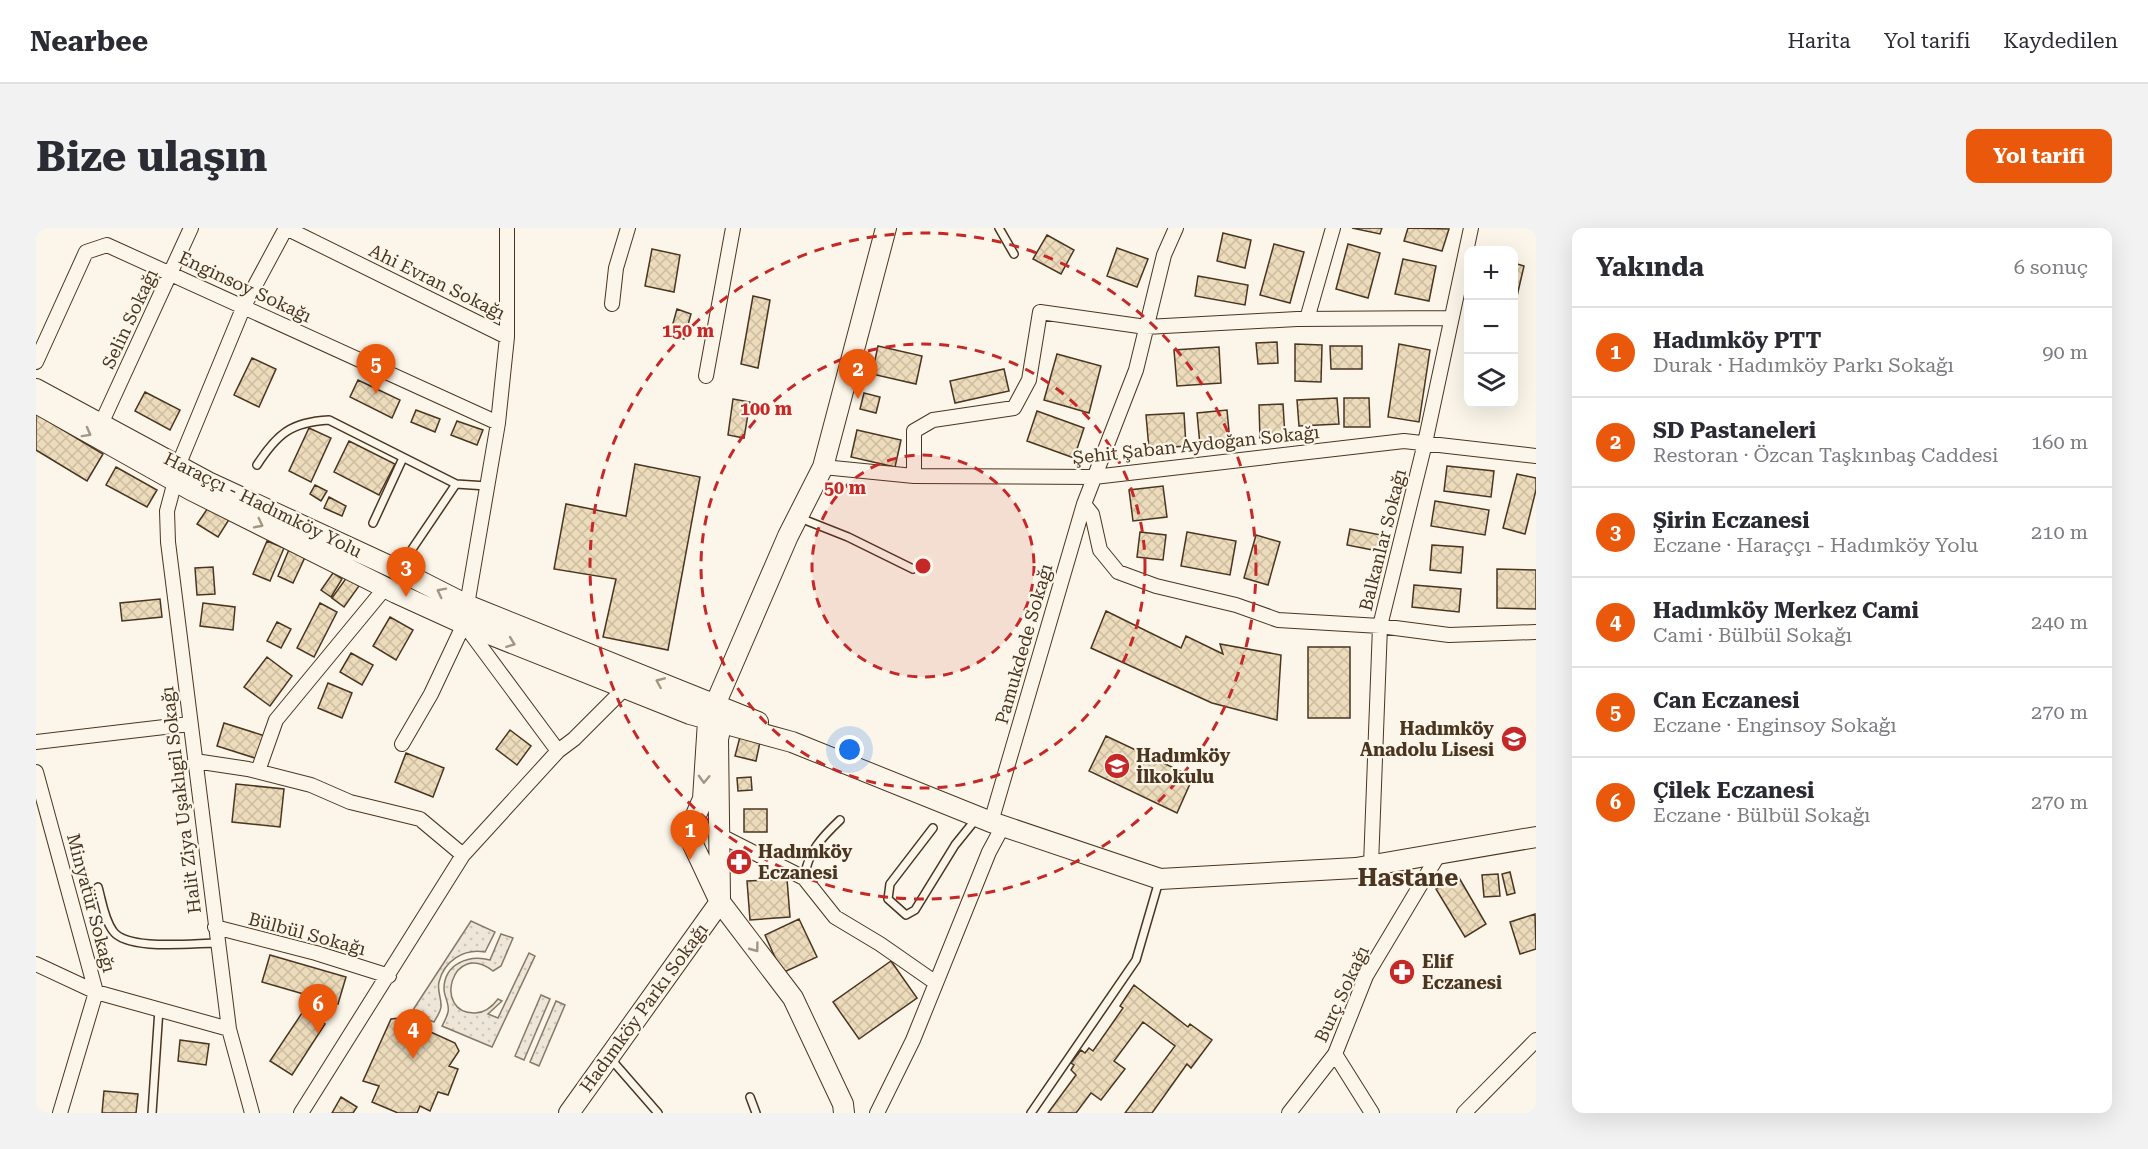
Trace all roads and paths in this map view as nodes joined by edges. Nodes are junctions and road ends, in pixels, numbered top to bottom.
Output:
1 (191, 228) edge
2 (286, 228) edge
3 (628, 228) edge
4 (733, 228) edge
5 (886, 228) edge
6 (999, 228) edge
7 (1176, 228) edge
8 (1333, 228) edge
9 (1471, 228) edge
10 (506, 229) edge
11 (1014, 254) dead end
12 (171, 273) junction
13 (612, 304) dead end
14 (244, 306) junction
15 (1451, 318) junction
16 (1307, 319) junction
17 (1146, 327) junction
18 (507, 337) junction
19 (36, 362) edge
20 (706, 376) dead end
21 (36, 389) edge
22 (36, 404) edge
23 (498, 423) junction
24 (101, 424) junction
25 (1425, 443) junction
26 (1536, 456) edge
27 (403, 458) junction
28 (257, 465) dead end
29 (823, 466) junction
30 (177, 473) junction
31 (914, 476) junction
32 (1094, 477) junction
33 (456, 484) junction
34 (487, 486) junction
35 (1084, 504) junction
36 (799, 518) junction
37 (373, 523) dead end
38 (913, 569) dead end
39 (398, 570) junction
40 (386, 588) junction
41 (466, 615) junction
42 (1380, 626) junction
43 (1536, 632) edge
44 (626, 687) junction
45 (717, 715) junction
46 (190, 724) junction
47 (36, 742) edge
48 (402, 744) dead end
49 (558, 751) junction
50 (195, 761) junction
51 (258, 771) junction
52 (36, 772) edge
53 (840, 820) dead end
54 (990, 822) junction
55 (933, 828) dead end
56 (721, 836) junction
57 (1536, 837) edge
58 (1439, 854) junction
59 (463, 855) junction
60 (1371, 865) junction
61 (804, 878) junction
62 (1160, 879) junction
63 (98, 887) dead end
64 (720, 902) junction
65 (215, 927) junction
66 (217, 944) junction
67 (36, 964) edge
68 (389, 976) junction
69 (936, 983) junction
70 (96, 992) junction
71 (159, 1010) junction
72 (229, 1029) junction
73 (1536, 1040) edge
74 (1335, 1054) junction
75 (609, 1057) junction
76 (750, 1096) dead end
77 (60, 1113) edge
78 (152, 1113) edge
79 (252, 1113) edge
80 (301, 1113) edge
81 (569, 1113) edge
82 (658, 1113) edge
83 (756, 1113) edge
84 (844, 1113) edge
85 (877, 1113) edge
86 (1031, 1113) edge
87 (1288, 1113) edge
88 (1372, 1113) edge
89 (1464, 1113) edge

1 - 12 street, Selin Sokağı
2 - 14 street, Halit Ziya Uşaklıgil Sokağı
2 - 18 street, Ahi Evran Sokağı
3 - 13 street
4 - 20 street
5 - 29 main road
6 - 11 lane
7 - 17 street, Pamukdede Sokağı
8 - 16 street
9 - 15 street, Balkanlar Sokağı
10 - 18 street
12 - 14 street, Enginsoy Sokağı
12 - 19 street, Enginsoy Sokağı
12 - 24 street, Selin Sokağı
14 - 23 street, Enginsoy Sokağı
14 - 30 street, Halit Ziya Uşaklıgil Sokağı
15 - 16 street
15 - 25 street, Balkanlar Sokağı
16 - 17 street
17 - 31 street
17 - 32 street, Pamukdede Sokağı
18 - 23 street
21 - 24 main road, Haraççı - Hadımköy Yolu
22 -> 30 main road
23 - 34 street
24 - 30 main road, Haraççı - Hadımköy Yolu
25 - 26 street, Şehit Şaban Aydoğan Sokağı
25 - 32 street, Şehit Şaban Aydoğan Sokağı
25 - 42 street, Balkanlar Sokağı
27 - 28 lane
27 - 33 lane
27 - 37 lane
29 - 31 street, Şehit Şaban Aydoğan Sokağı
29 - 36 main road
30 - 39 main road, Haraççı - Hadımköy Yolu
30 -> 40 main road
30 - 46 street, Halit Ziya Uşaklıgil Sokağı
31 - 32 street, Şehit Şaban Aydoğan Sokağı
32 - 35 street, Pamukdede Sokağı
33 - 34 lane
33 - 39 lane
34 - 41 street
35 - 42 street
35 - 54 street, Pamukdede Sokağı
36 - 38 lane
36 - 45 main road
41 -> 39 main road, Haraççı - Hadımköy Yolu
40 - 41 main road
40 - 51 street
41 -> 44 main road
45 -> 41 main road, Haraççı - Hadımköy Yolu
41 - 48 street
41 - 49 street
42 - 43 street
42 - 60 street, Balkanlar Sokağı
44 - 45 main road
44 - 49 street
45 - 54 main road
45 - 56 main road
45 -> 64 main road
46 - 47 street
46 - 50 street, Halit Ziya Uşaklıgil Sokağı
49 - 59 street
50 - 51 street
50 - 65 street, Halit Ziya Uşaklıgil Sokağı
51 - 59 street
52 - 70 street, Minyatür Sokağı
53 - 61 lane
54 - 55 lane
54 - 62 main road
54 - 69 street, Pamukdede Sokağı
56 - 61 street
56 - 64 main road
57 - 58 main road
58 - 60 main road
58 - 74 street, Burç Sokağı
59 - 68 street
60 - 62 main road
61 - 69 street
62 - 86 lane
63 - 66 lane
64 - 75 main road, Hadımköy Parkı Sokağı
64 -> 84 main road
65 - 66 street, Halit Ziya Uşaklıgil Sokağı
65 - 68 street, Bülbül Sokağı
66 - 72 street, Halit Ziya Uşaklıgil Sokağı
67 - 70 street
68 - 80 street
69 - 85 street, Pamukdede Sokağı
70 - 71 street
70 - 77 street, Minyatür Sokağı
71 - 72 street
71 - 78 lane
72 - 79 street, Halit Ziya Uşaklıgil Sokağı
73 - 89 street
74 - 87 street, Burç Sokağı
74 - 88 street
75 - 81 main road, Hadımköy Parkı Sokağı
75 - 82 lane
76 - 83 lane

